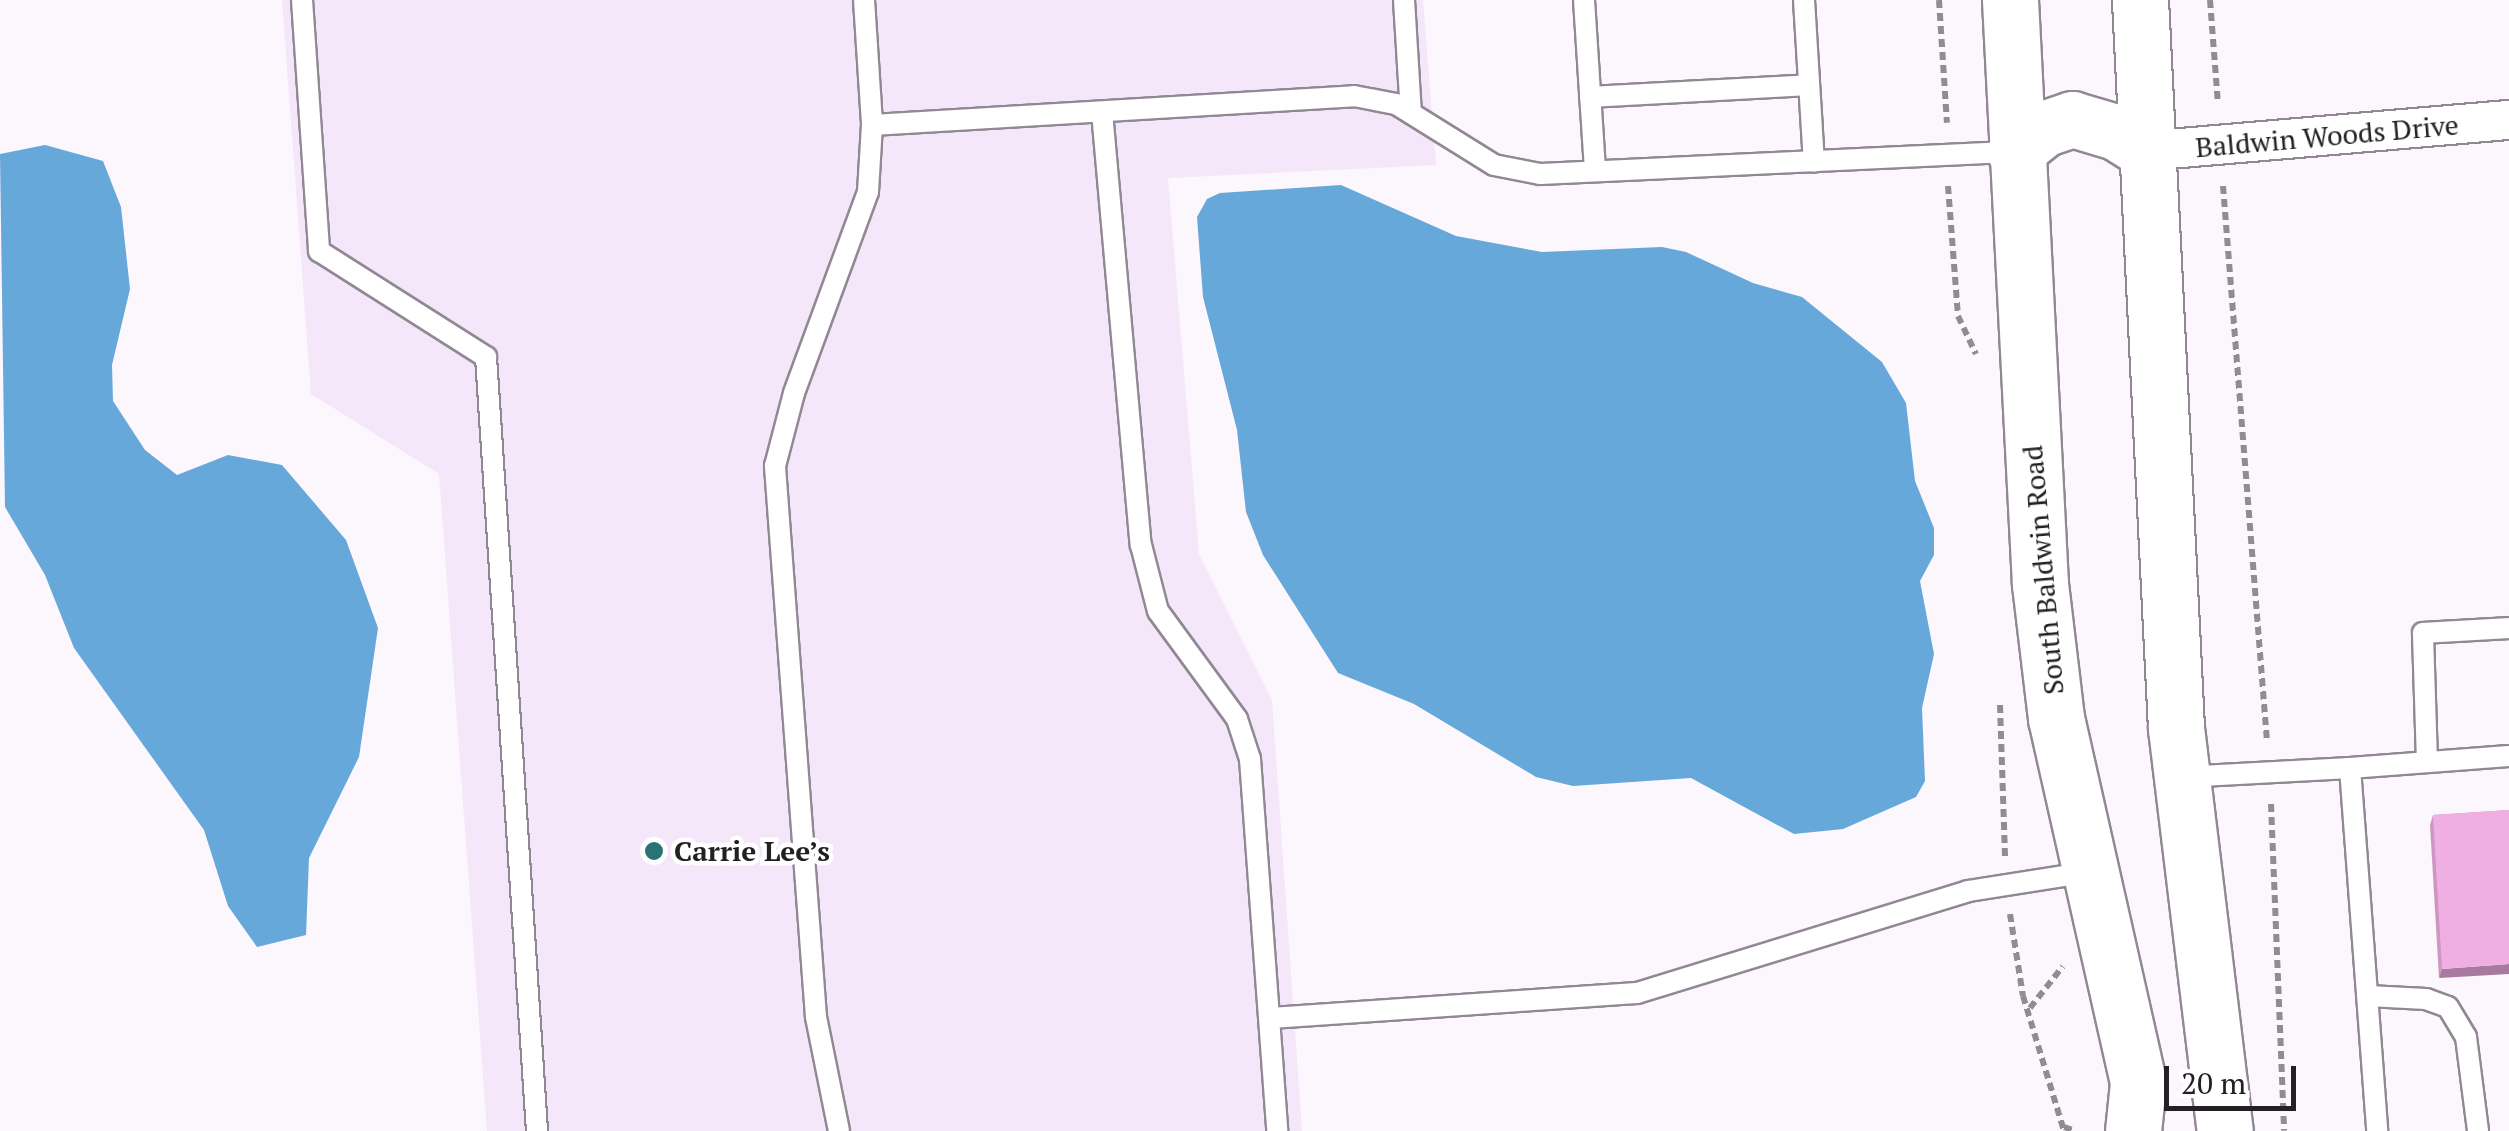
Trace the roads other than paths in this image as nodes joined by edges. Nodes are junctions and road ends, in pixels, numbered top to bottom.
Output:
1 (302, 0) edge
2 (864, 0) edge
3 (1404, 0) edge
4 (1584, 0) edge
5 (1804, 0) edge
6 (2010, 0) edge
7 (2140, 0) edge
8 (1809, 85) junction
9 (1590, 97) junction
10 (1102, 112) junction
11 (1411, 113) junction
12 (2509, 120) edge
13 (872, 125) junction
14 (2015, 152) junction
15 (2146, 152) junction
16 (1814, 162) junction
17 (1595, 172) junction
18 (2509, 628) edge
19 (2509, 756) edge
20 (2426, 762) junction
21 (2350, 768) junction
22 (2180, 778) junction
23 (2091, 872) junction
24 (2368, 996) junction
25 (1270, 1018) junction
26 (537, 1131) edge
27 (839, 1131) edge
28 (1277, 1131) edge
29 (2133, 1131) edge
30 (2225, 1131) edge
31 (2378, 1131) edge
32 (2478, 1131) edge

1 - 26 lane
2 - 13 lane
3 - 11 lane
4 - 9 lane
5 - 8 lane
6 - 14 main road, South Baldwin Road
7 - 15 main road
8 - 9 lane
8 - 16 lane
9 - 17 lane
10 - 11 lane
10 - 13 lane
10 - 25 lane
11 - 17 lane
12 - 15 street, Baldwin Woods Drive
13 - 27 lane
14 - 15 main road
14 - 16 lane
14 - 23 main road, South Baldwin Road
15 - 22 main road
16 - 17 lane
18 - 20 lane
19 - 20 lane
20 - 21 lane
21 - 22 lane
21 - 24 lane
22 - 30 main road
23 - 25 lane
23 - 29 main road, South Baldwin Road
24 - 31 lane
24 - 32 lane
25 - 28 lane

